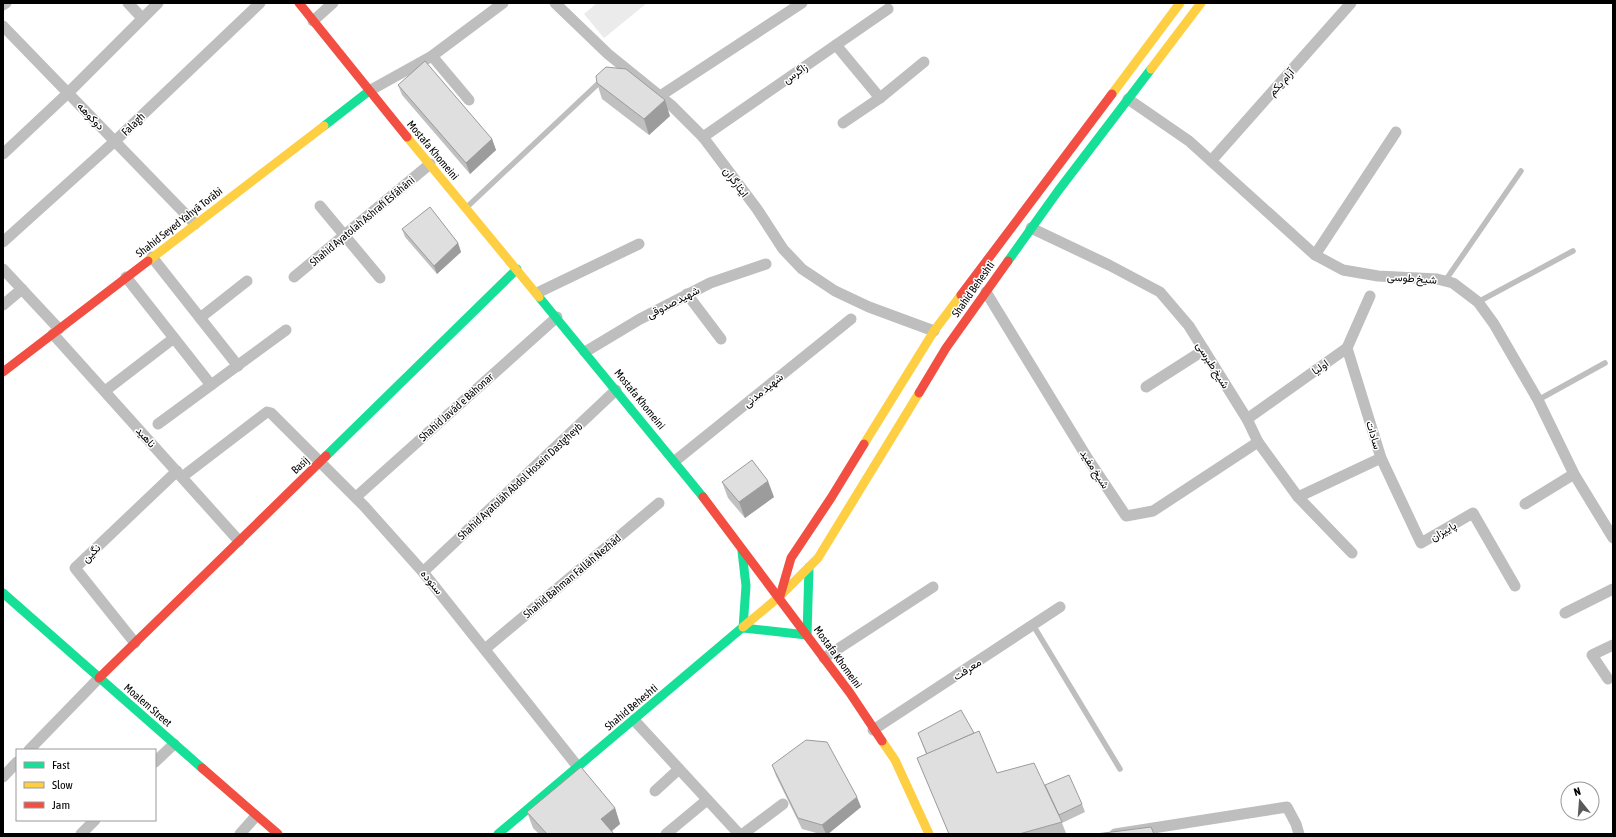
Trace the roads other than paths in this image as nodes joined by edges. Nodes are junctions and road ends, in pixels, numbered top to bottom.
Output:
1 (6, 3) edge
2 (128, 3) edge
3 (158, 3) edge
4 (260, 3) edge
5 (299, 3) edge
6 (332, 3) edge
7 (503, 3) edge
8 (555, 3) edge
9 (802, 3) edge
10 (1180, 3) edge
11 (1201, 3) edge
12 (1351, 3) edge
13 (3, 5) edge
14 (888, 9) dead end
15 (142, 18) junction
16 (313, 21) junction
17 (3, 26) edge
18 (836, 45) junction
19 (432, 56) junction
20 (924, 62) dead end
21 (609, 74) edge
22 (369, 91) junction
23 (68, 93) junction
24 (660, 96) junction
25 (880, 98) junction
26 (1128, 99) junction
27 (469, 100) dead end
28 (843, 123) dead end
29 (1396, 132) dead end
30 (703, 137) junction
31 (115, 141) junction
32 (3, 154) edge
33 (1211, 161) junction
34 (430, 164) junction
35 (1521, 171) dead end
36 (320, 206) dead end
37 (466, 208) junction
38 (195, 224) junction
39 (1031, 228) junction
40 (344, 235) junction
41 (3, 242) edge
42 (639, 244) dead end
43 (1573, 251) dead end
44 (1315, 254) junction
45 (152, 257) junction
46 (766, 264) dead end
47 (3, 269) edge
48 (517, 269) junction
49 (126, 277) junction
50 (294, 277) dead end
51 (380, 278) dead end
52 (247, 281) dead end
53 (1445, 281) junction
54 (22, 290) junction
55 (986, 292) junction
56 (537, 293) junction
57 (687, 294) junction
58 (1370, 296) dead end
59 (1478, 302) junction
60 (3, 305) edge
61 (557, 317) junction
62 (200, 318) junction
63 (851, 319) dead end
64 (286, 330) dead end
65 (934, 331) junction
66 (56, 332) junction
67 (174, 338) junction
68 (721, 339) dead end
69 (1347, 348) junction
70 (1204, 350) junction
71 (585, 352) junction
72 (1605, 363) dead end
73 (238, 366) junction
74 (3, 372) edge
75 (211, 385) junction
76 (1146, 387) dead end
77 (616, 390) junction
78 (105, 391) junction
79 (1538, 400) junction
80 (1247, 419) junction
81 (158, 424) dead end
82 (1258, 442) junction
83 (1381, 458) junction
84 (675, 460) junction
85 (320, 462) junction
86 (179, 474) junction
87 (1574, 474) junction
88 (356, 497) junction
89 (1298, 497) junction
90 (659, 503) dead end
91 (1524, 504) dead end
92 (1613, 538) edge
93 (239, 541) junction
94 (742, 549) junction
95 (1352, 553) dead end
96 (809, 567) junction
97 (423, 572) junction
98 (1515, 586) dead end
99 (933, 587) dead end
100 (1613, 589) edge
101 (3, 594) edge
102 (779, 597) junction
103 (1060, 607) dead end
104 (1565, 612) dead end
105 (1034, 625) junction
106 (743, 628) junction
107 (807, 635) junction
108 (135, 642) junction
109 (1613, 645) edge
110 (485, 648) junction
111 (824, 658) junction
112 (99, 678) junction
113 (1608, 679) dead end
114 (634, 720) junction
115 (873, 730) junction
116 (174, 744) junction
117 (30, 749) edge
118 (156, 761) edge
119 (16, 763) edge
120 (578, 767) junction
121 (679, 769) junction
122 (1120, 769) dead end
123 (3, 777) edge
124 (655, 791) dead end
125 (707, 800) junction
126 (783, 804) edge
127 (256, 816) junction
128 (95, 821) edge
129 (501, 833) edge
130 (81, 834) edge
131 (240, 834) edge
132 (278, 834) edge
133 (666, 834) edge
134 (739, 834) edge
135 (743, 834) edge
136 (929, 834) edge
137 (1115, 834) edge
138 (1299, 834) edge

1 - 13 street
2 - 15 street
3 - 15 street
4 - 31 street, Falagh
5 - 16 main road, Mostafa Khomeini
6 - 16 street
7 - 19 street
8 - 24 street, ایثارگران
9 - 24 street
10 - 65 main road, Shahid Beheshti
11 - 26 main road, Shahid Beheshti
12 - 33 street, آرام یکم
14 - 18 street, زاگرس
15 - 23 street
16 - 22 main road, Mostafa Khomeini
17 - 23 street, دوکوهه
18 - 25 street
18 - 30 street, زاگرس
19 - 22 street
19 - 27 street
20 - 25 street
21 - 37 lane
22 - 34 main road, Mostafa Khomeini
22 - 38 main road, Shahid Seyed Yahyā Torābi
23 - 31 street, دوکوهه
23 - 32 street
24 - 30 street, ایثارگران
25 - 28 street
26 - 33 street, شیخ طوسی
26 - 39 main road, Shahid Beheshti
29 - 44 street
30 - 65 street, ایثارگران
31 - 38 street, دوکوهه
31 - 41 street, Falagh
33 - 44 street, شیخ طوسی
34 - 37 main road, Mostafa Khomeini
34 - 40 street, Shahid Ayatolah Ashrafi Esfāhāni
35 - 53 lane
36 - 40 street
37 - 48 main road, Mostafa Khomeini
38 - 45 main road, Shahid Seyed Yahyā Torābi
39 - 55 main road, Shahid Beheshti
39 - 70 street, شیخ طبرسی
40 - 50 street, Shahid Ayatolah Ashrafi Esfāhāni
40 - 51 street
42 - 56 street
43 - 59 lane
44 - 53 street, شیخ طوسی
45 - 49 main road, Shahid Seyed Yahyā Torābi
45 - 62 street
46 - 57 street, شهید صدوقی
47 - 54 street, ناهید
48 - 56 main road, Mostafa Khomeini
48 - 85 main road, Basij
49 - 66 main road, Shahid Seyed Yahyā Torābi
49 - 67 street
52 - 62 street
53 - 59 street, شیخ طوسی
54 - 60 street
54 - 66 street, ناهید
55 - 82 street, شیخ مفید
55 - 96 main road, Shahid Beheshti
56 - 61 main road, Mostafa Khomeini
57 - 68 street
57 - 71 street, شهید صدوقی
58 - 69 street
59 - 79 street, شیخ طوسی
61 - 71 main road, Mostafa Khomeini
61 - 88 street, Shahid Javād e Bāhonar
62 - 73 street
63 - 84 street, شهید مدنی
64 - 73 street
65 - 102 main road, Shahid Beheshti
66 - 74 main road, Shahid Seyed Yahyā Torābi
66 - 78 street, ناهید
67 - 75 street
67 - 78 street
69 - 80 street, اولیا
69 - 83 street, سادات
70 - 76 street
70 - 80 street, شیخ طبرسی
71 - 77 main road, Mostafa Khomeini
72 - 79 lane
73 - 75 street
75 - 81 street
77 - 84 main road, Mostafa Khomeini
77 - 97 street, Shahid Ayatolāh Abdol Hosein Dastgheyb
78 - 86 street, ناهید
79 - 87 street, شیخ طوسی
80 - 82 street, شیخ طبرسی
82 - 89 street, شیخ طبرسی
83 - 89 street, سادات
83 - 98 street, پاییزان
84 - 94 main road, Mostafa Khomeini
85 - 86 street, ستوده
85 - 88 street, ستوده
85 - 93 main road, Basij
86 - 93 street, ناهید
86 - 108 street, نگین
87 - 91 street
87 - 92 street, شیخ طوسی
88 - 97 street, ستوده
89 - 95 street, شیخ طبرسی
90 - 110 street, Shahid Bahman Fallāh Nezhād
93 - 108 main road, Basij
94 - 102 main road, Mostafa Khomeini
94 - 106 main road
96 - 102 main road, Shahid Beheshti
96 - 107 main road
97 - 110 street, ستوده
99 - 111 street
100 - 104 street
101 - 112 main road, Moalem Street
102 - 106 main road, Shahid Beheshti
102 - 107 main road, Mostafa Khomeini
103 - 105 street, معرفت
105 - 115 street, معرفت
105 - 122 lane
106 - 107 main road
106 - 114 main road, Shahid Beheshti
107 - 111 main road, Mostafa Khomeini
108 - 112 main road, Basij
109 - 113 street
110 - 120 street, ستوده
111 - 115 main road, Mostafa Khomeini
112 - 116 main road, Moalem Street
112 - 117 street
114 - 120 main road, Shahid Beheshti
114 - 121 street
115 - 136 main road, Mostafa Khomeini
116 - 118 street
116 - 127 main road, Moalem Street
119 - 123 street
120 - 129 main road, Shahid Beheshti
121 - 124 street
121 - 125 street
125 - 133 street
125 - 134 street
126 - 135 street
127 - 131 street
127 - 132 main road, Moalem Street
128 - 130 street
137 - 138 street

